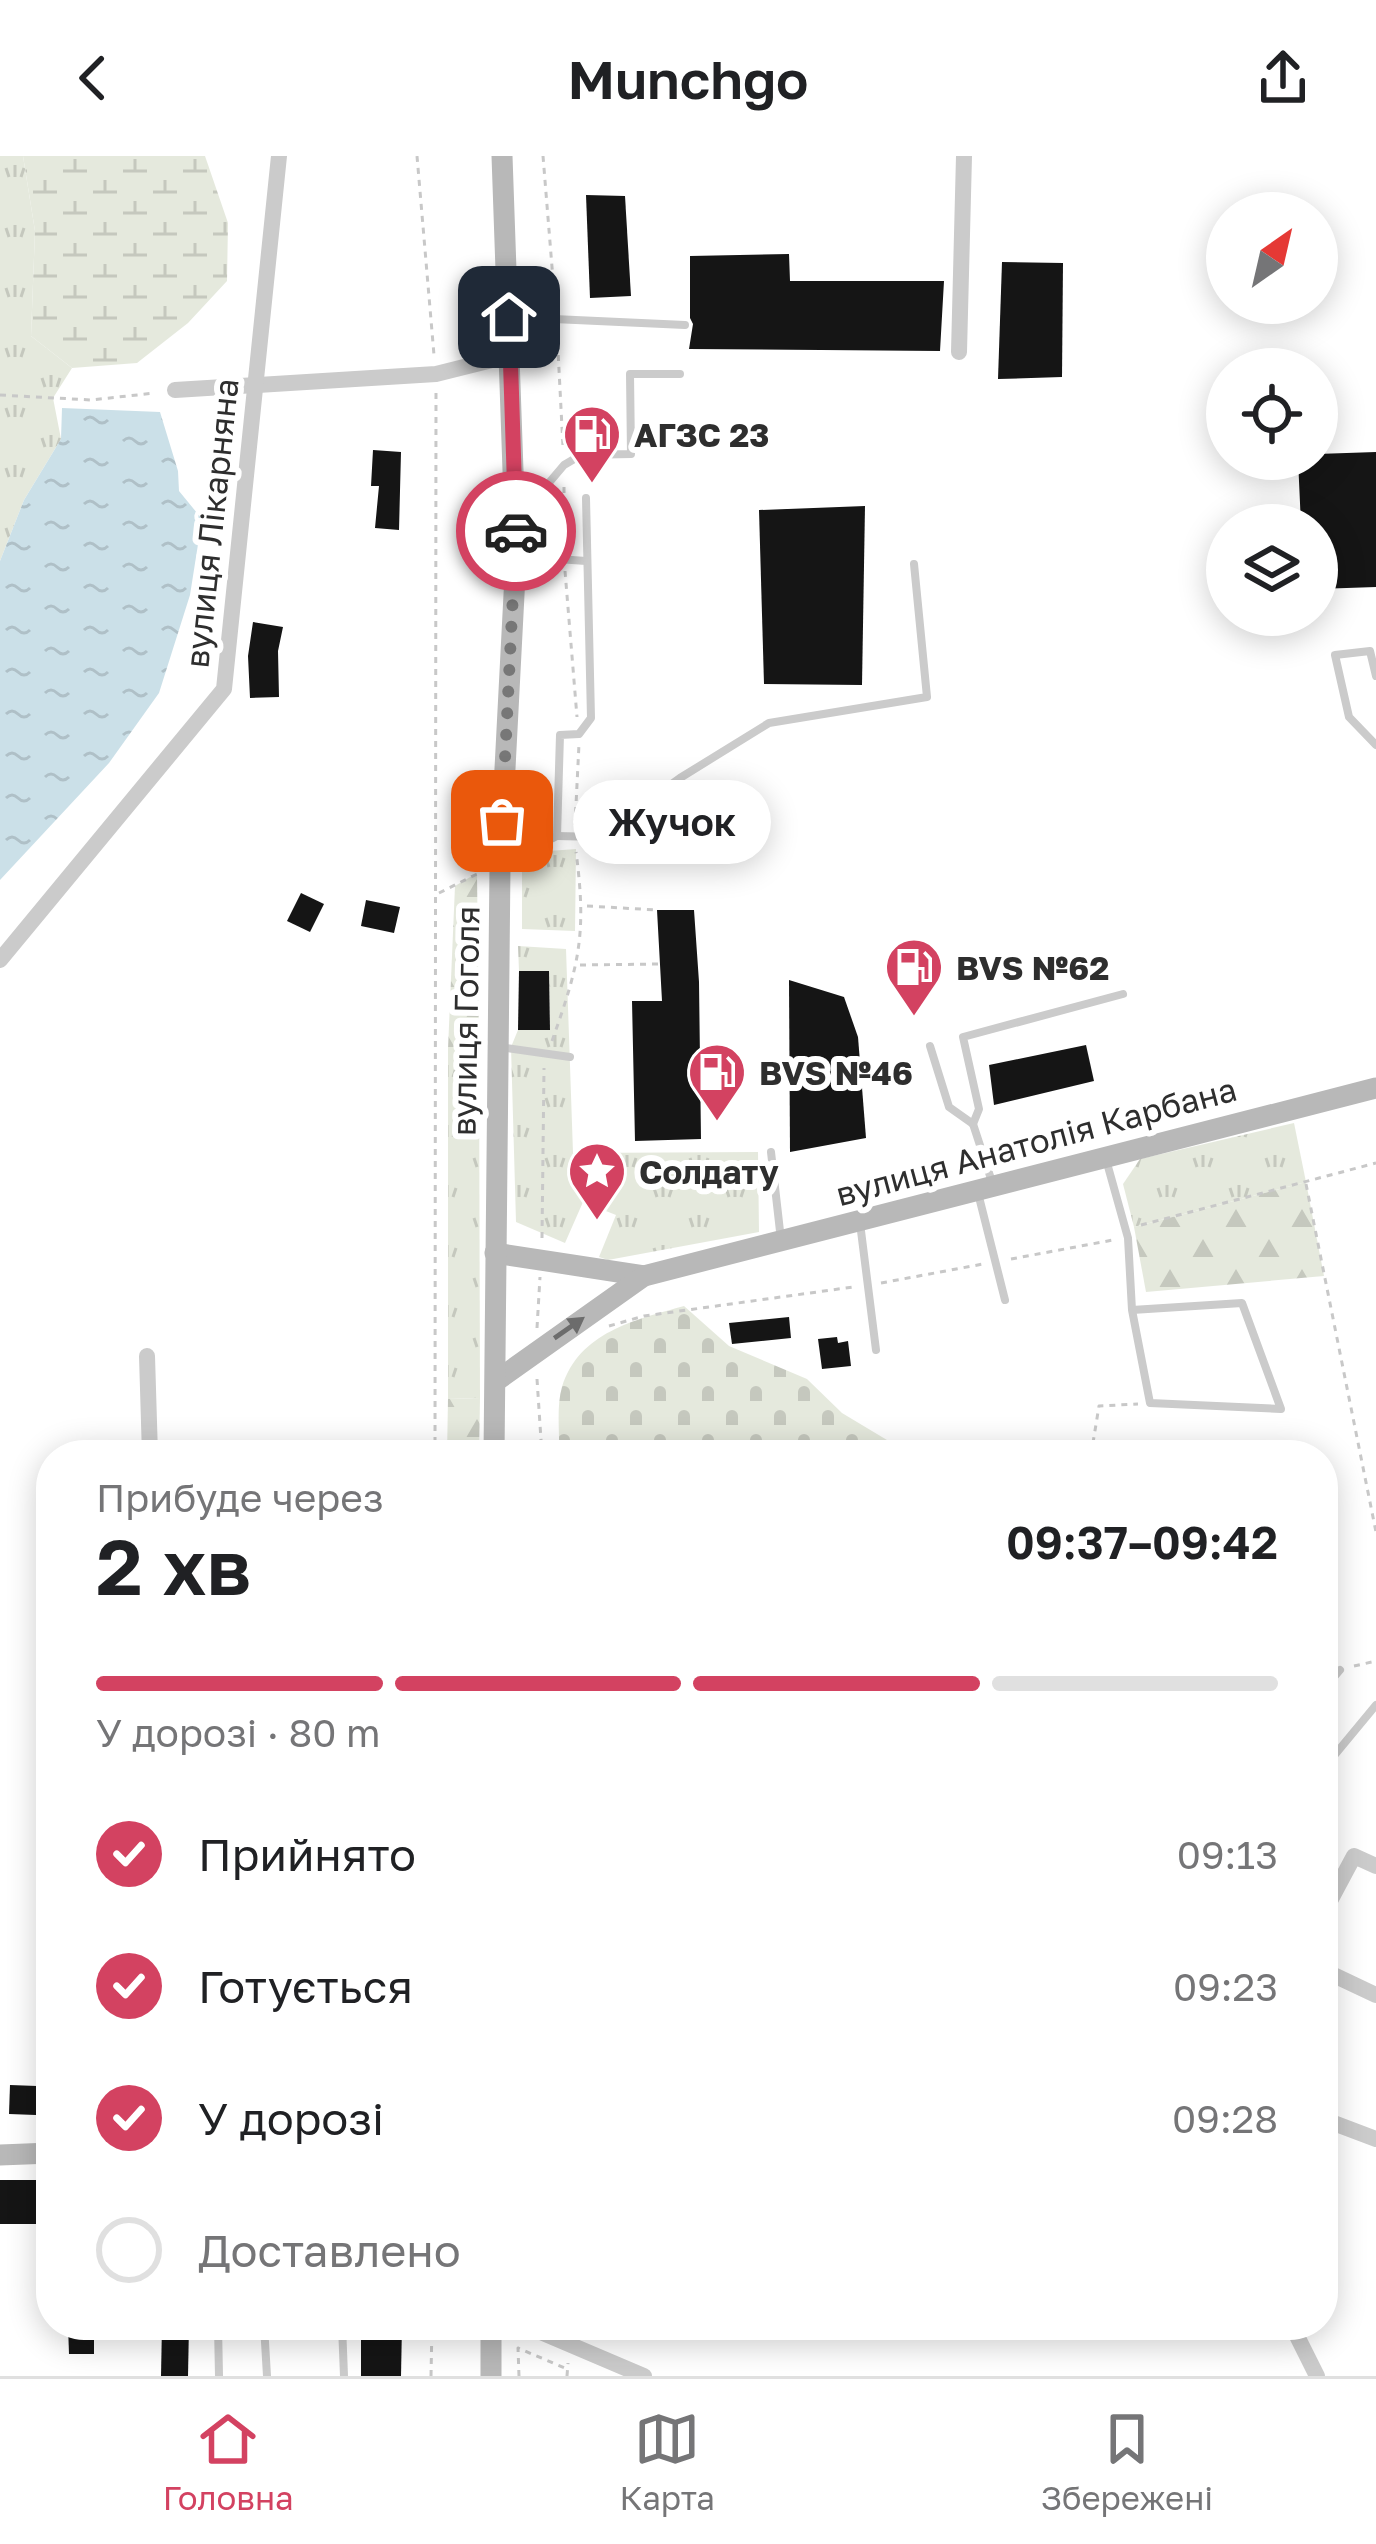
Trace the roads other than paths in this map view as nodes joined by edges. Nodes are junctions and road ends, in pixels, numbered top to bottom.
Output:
1 (279, 156) edge
2 (502, 156) edge
3 (964, 156) edge
4 (509, 317) junction
5 (685, 325) dead end
6 (959, 352) dead end
7 (508, 356) junction
8 (680, 374) dead end
9 (256, 385) junction
10 (175, 390) road end
11 (586, 497) dead end
12 (516, 521) junction
13 (517, 556) junction
14 (586, 561) junction
15 (914, 564) dead end
16 (1376, 676) edge
17 (1376, 745) edge
18 (557, 836) junction
19 (500, 865) junction
20 (0, 960) edge
21 (1123, 994) dead end
22 (498, 1046) junction
23 (930, 1046) dead end
24 (570, 1057) dead end
25 (1376, 1088) edge
26 (973, 1124) junction
27 (771, 1153) dead end
28 (1104, 1156) junction
29 (985, 1189) junction
30 (860, 1222) junction
31 (781, 1240) junction
32 (495, 1253) junction
33 (644, 1276) junction
34 (1005, 1300) dead end
35 (1132, 1310) junction
36 (876, 1350) dead end
37 (147, 1355) dead end
38 (496, 1381) junction
39 (150, 1440) edge
40 (494, 1440) edge
41 (1340, 1670) road end
42 (1338, 1672) edge
43 (1376, 1705) edge
44 (1338, 1751) edge
45 (1376, 1867) edge
46 (1338, 1886) edge
47 (1338, 1977) edge
48 (1376, 1995) edge
49 (1338, 2125) edge
50 (1376, 2139) edge
51 (36, 2154) edge
52 (0, 2155) edge
53 (218, 2340) edge
54 (265, 2340) edge
55 (343, 2340) edge
56 (491, 2340) edge
57 (559, 2340) edge
58 (1300, 2340) edge
59 (219, 2376) edge
60 (267, 2376) edge
61 (344, 2376) edge
62 (490, 2376) edge
63 (644, 2376) edge
64 (1318, 2376) edge

1 - 9 street, вулиця Лікарняна
2 - 4 street, вулиця Гоголя
3 - 6 street
4 - 5 lane
4 - 7 street, вулиця Гоголя
7 - 9 street
7 - 12 street, вулиця Гоголя
8 - 12 lane
9 - 10 street
9 - 20 street, вулиця Лікарняна
11 - 14 lane
12 - 13 street, вулиця Гоголя
13 - 14 lane
13 - 19 street, вулиця Гоголя
14 - 18 lane
15 - 18 lane
16 - 17 lane
18 - 19 lane
19 - 22 street, вулиця Гоголя
21 - 26 lane
22 - 24 lane
22 - 32 street, вулиця Гоголя
23 - 26 lane
25 - 28 street, вулиця Анатолія Карбана
26 - 29 lane
27 - 31 lane
28 - 29 street, вулиця Анатолія Карбана
28 - 35 lane
29 - 30 street, вулиця Анатолія Карбана
29 - 34 lane
30 - 31 street, вулиця Анатолія Карбана
30 - 36 lane
31 - 33 street, вулиця Анатолія Карбана
32 - 33 street
32 - 38 street, вулиця Гоголя
38 -> 33 street
35 - 35 lane
37 - 39 street
38 - 40 street, вулиця Гоголя
41 - 42 lane
43 - 44 lane
45 - 46 street
47 - 48 street
49 - 50 street
51 - 52 street
53 - 59 lane
54 - 60 lane
55 - 61 lane
56 - 62 street
57 - 63 street
58 - 64 street

